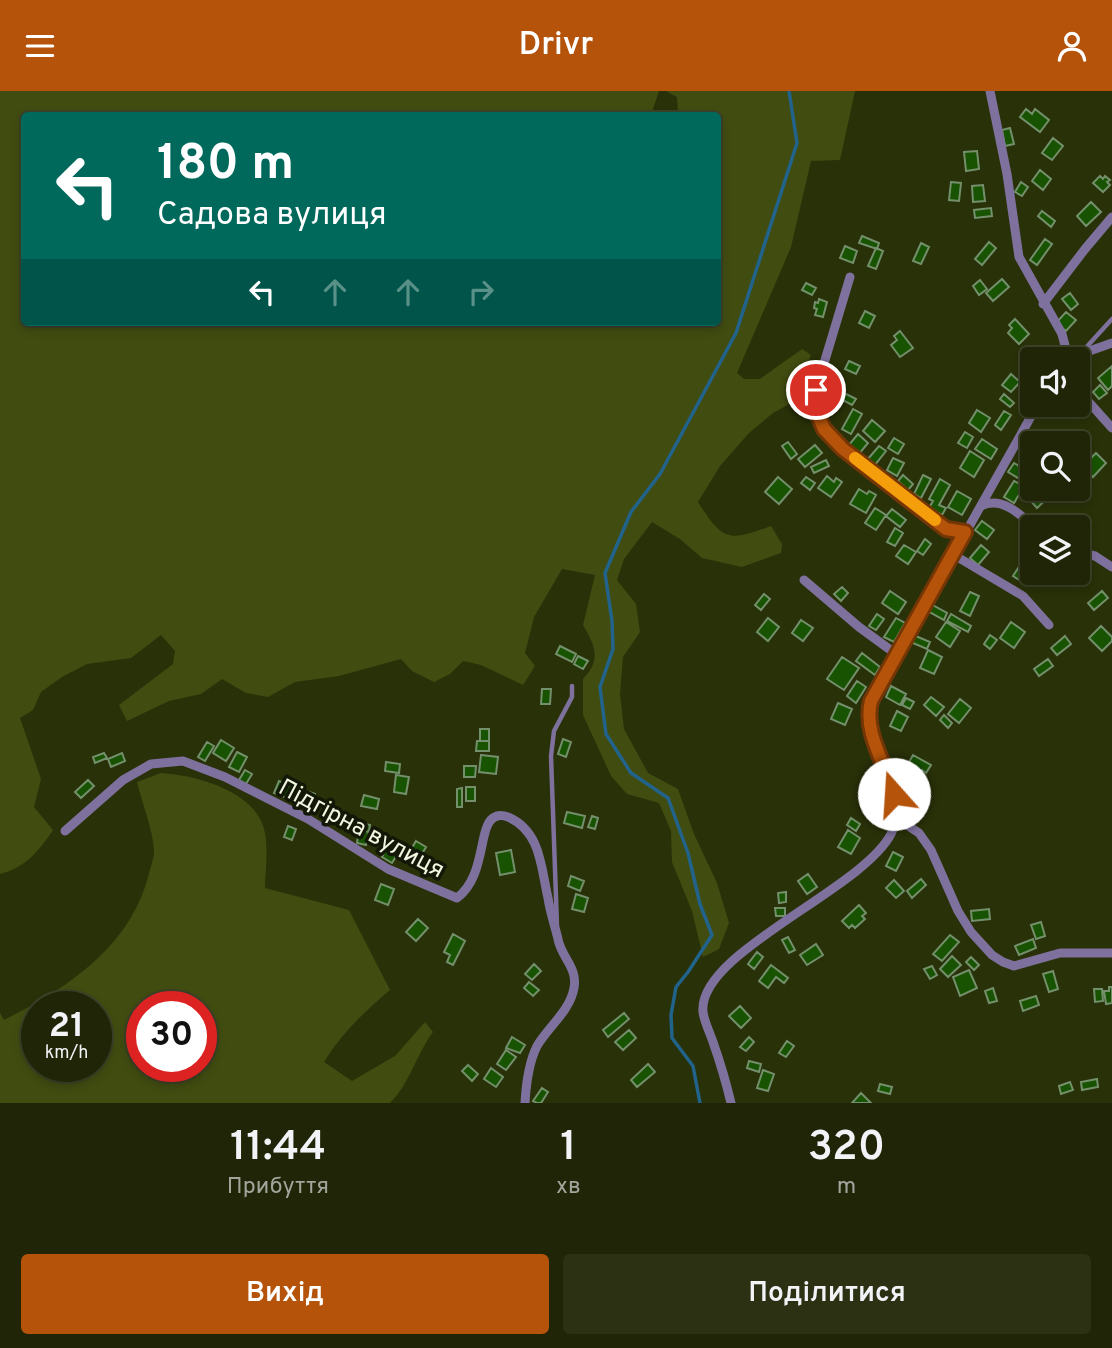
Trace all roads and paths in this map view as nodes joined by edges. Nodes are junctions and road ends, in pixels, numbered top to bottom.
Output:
1 (990, 91) edge
2 (1112, 218) edge
3 (850, 277) dead end
4 (1043, 304) junction
5 (1112, 319) edge
6 (1112, 343) edge
7 (1065, 347) edge
8 (1087, 347) edge
9 (1090, 350) edge
10 (1090, 403) edge
11 (1031, 417) edge
12 (1112, 428) edge
13 (980, 507) junction
14 (1020, 516) edge
15 (965, 532) junction
16 (954, 555) junction
17 (1090, 556) edge
18 (1112, 567) edge
19 (804, 580) dead end
20 (1049, 625) dead end
21 (896, 654) junction
22 (572, 687) dead end
23 (896, 818) junction
24 (65, 831) dead end
25 (557, 933) junction
26 (1112, 953) edge
27 (525, 1103) edge
28 (731, 1103) edge

1 - 4 street
2 - 4 street
3 - 15 street
4 - 7 street
5 - 8 lane
6 - 9 street
10 - 12 street
11 - 13 street
13 - 14 street
13 - 15 street
15 - 16 street
16 - 20 street
16 - 21 street
17 - 18 street
19 - 21 street
21 - 23 street
22 - 25 lane
23 - 26 street
23 - 28 street
24 - 25 street, Підгірна вулиця
25 - 27 street, Підгірна вулиця

